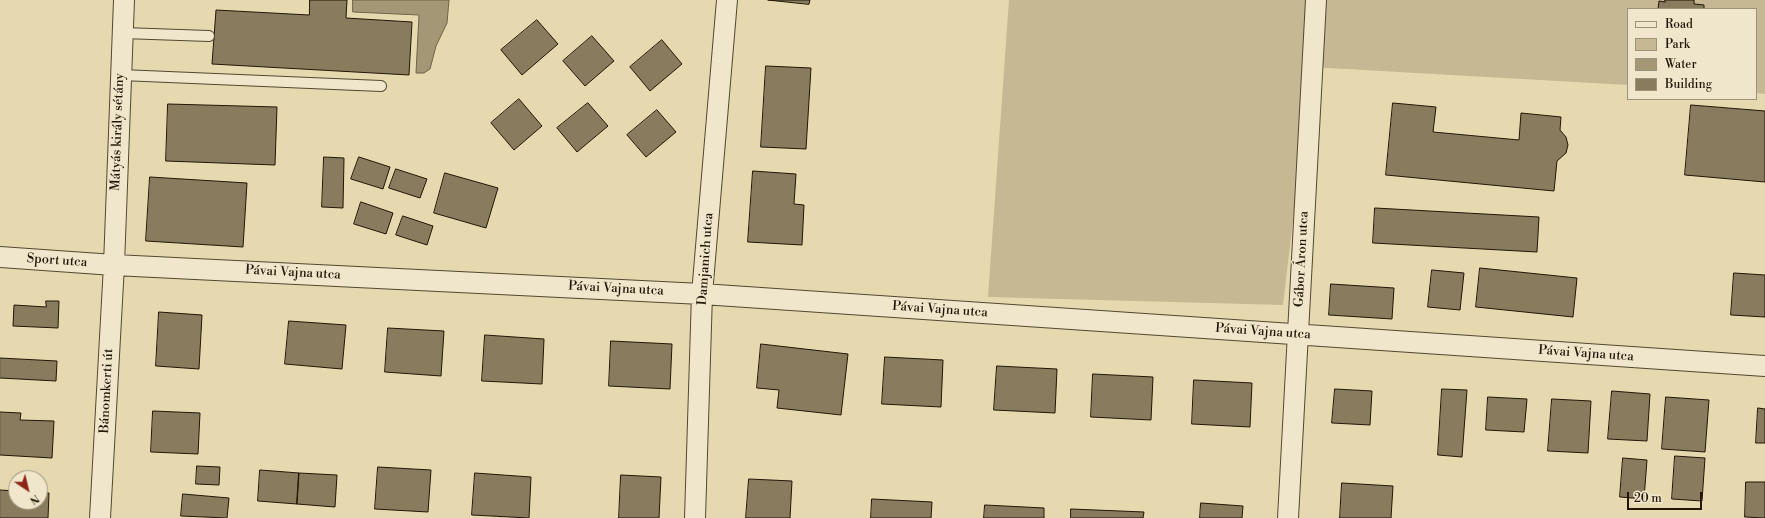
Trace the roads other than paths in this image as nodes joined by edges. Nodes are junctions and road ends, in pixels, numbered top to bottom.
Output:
1 (124, 0) edge
2 (727, 0) edge
3 (1316, 0) edge
4 (123, 32) junction
5 (209, 36) dead end
6 (121, 75) junction
7 (381, 86) dead end
8 (0, 256) edge
9 (114, 265) junction
10 (702, 294) junction
11 (1298, 334) junction
12 (1765, 366) edge
13 (100, 518) edge
14 (695, 518) edge
15 (1288, 518) edge

1 - 4 street, Mátyás király sétány
2 - 10 street, Damjanich utca
3 - 11 street, Gábor Áron utca
4 - 5 lane
4 - 6 street, Mátyás király sétány
6 - 7 lane
6 - 9 street, Mátyás király sétány
8 - 9 street, Sport utca
9 - 10 street, Pávai Vajna utca
9 - 13 street, Bánomkerti út
10 - 11 street, Pávai Vajna utca
10 - 14 street, Damjanich utca
11 - 12 street, Pávai Vajna utca
11 - 15 street, Gábor Áron utca

